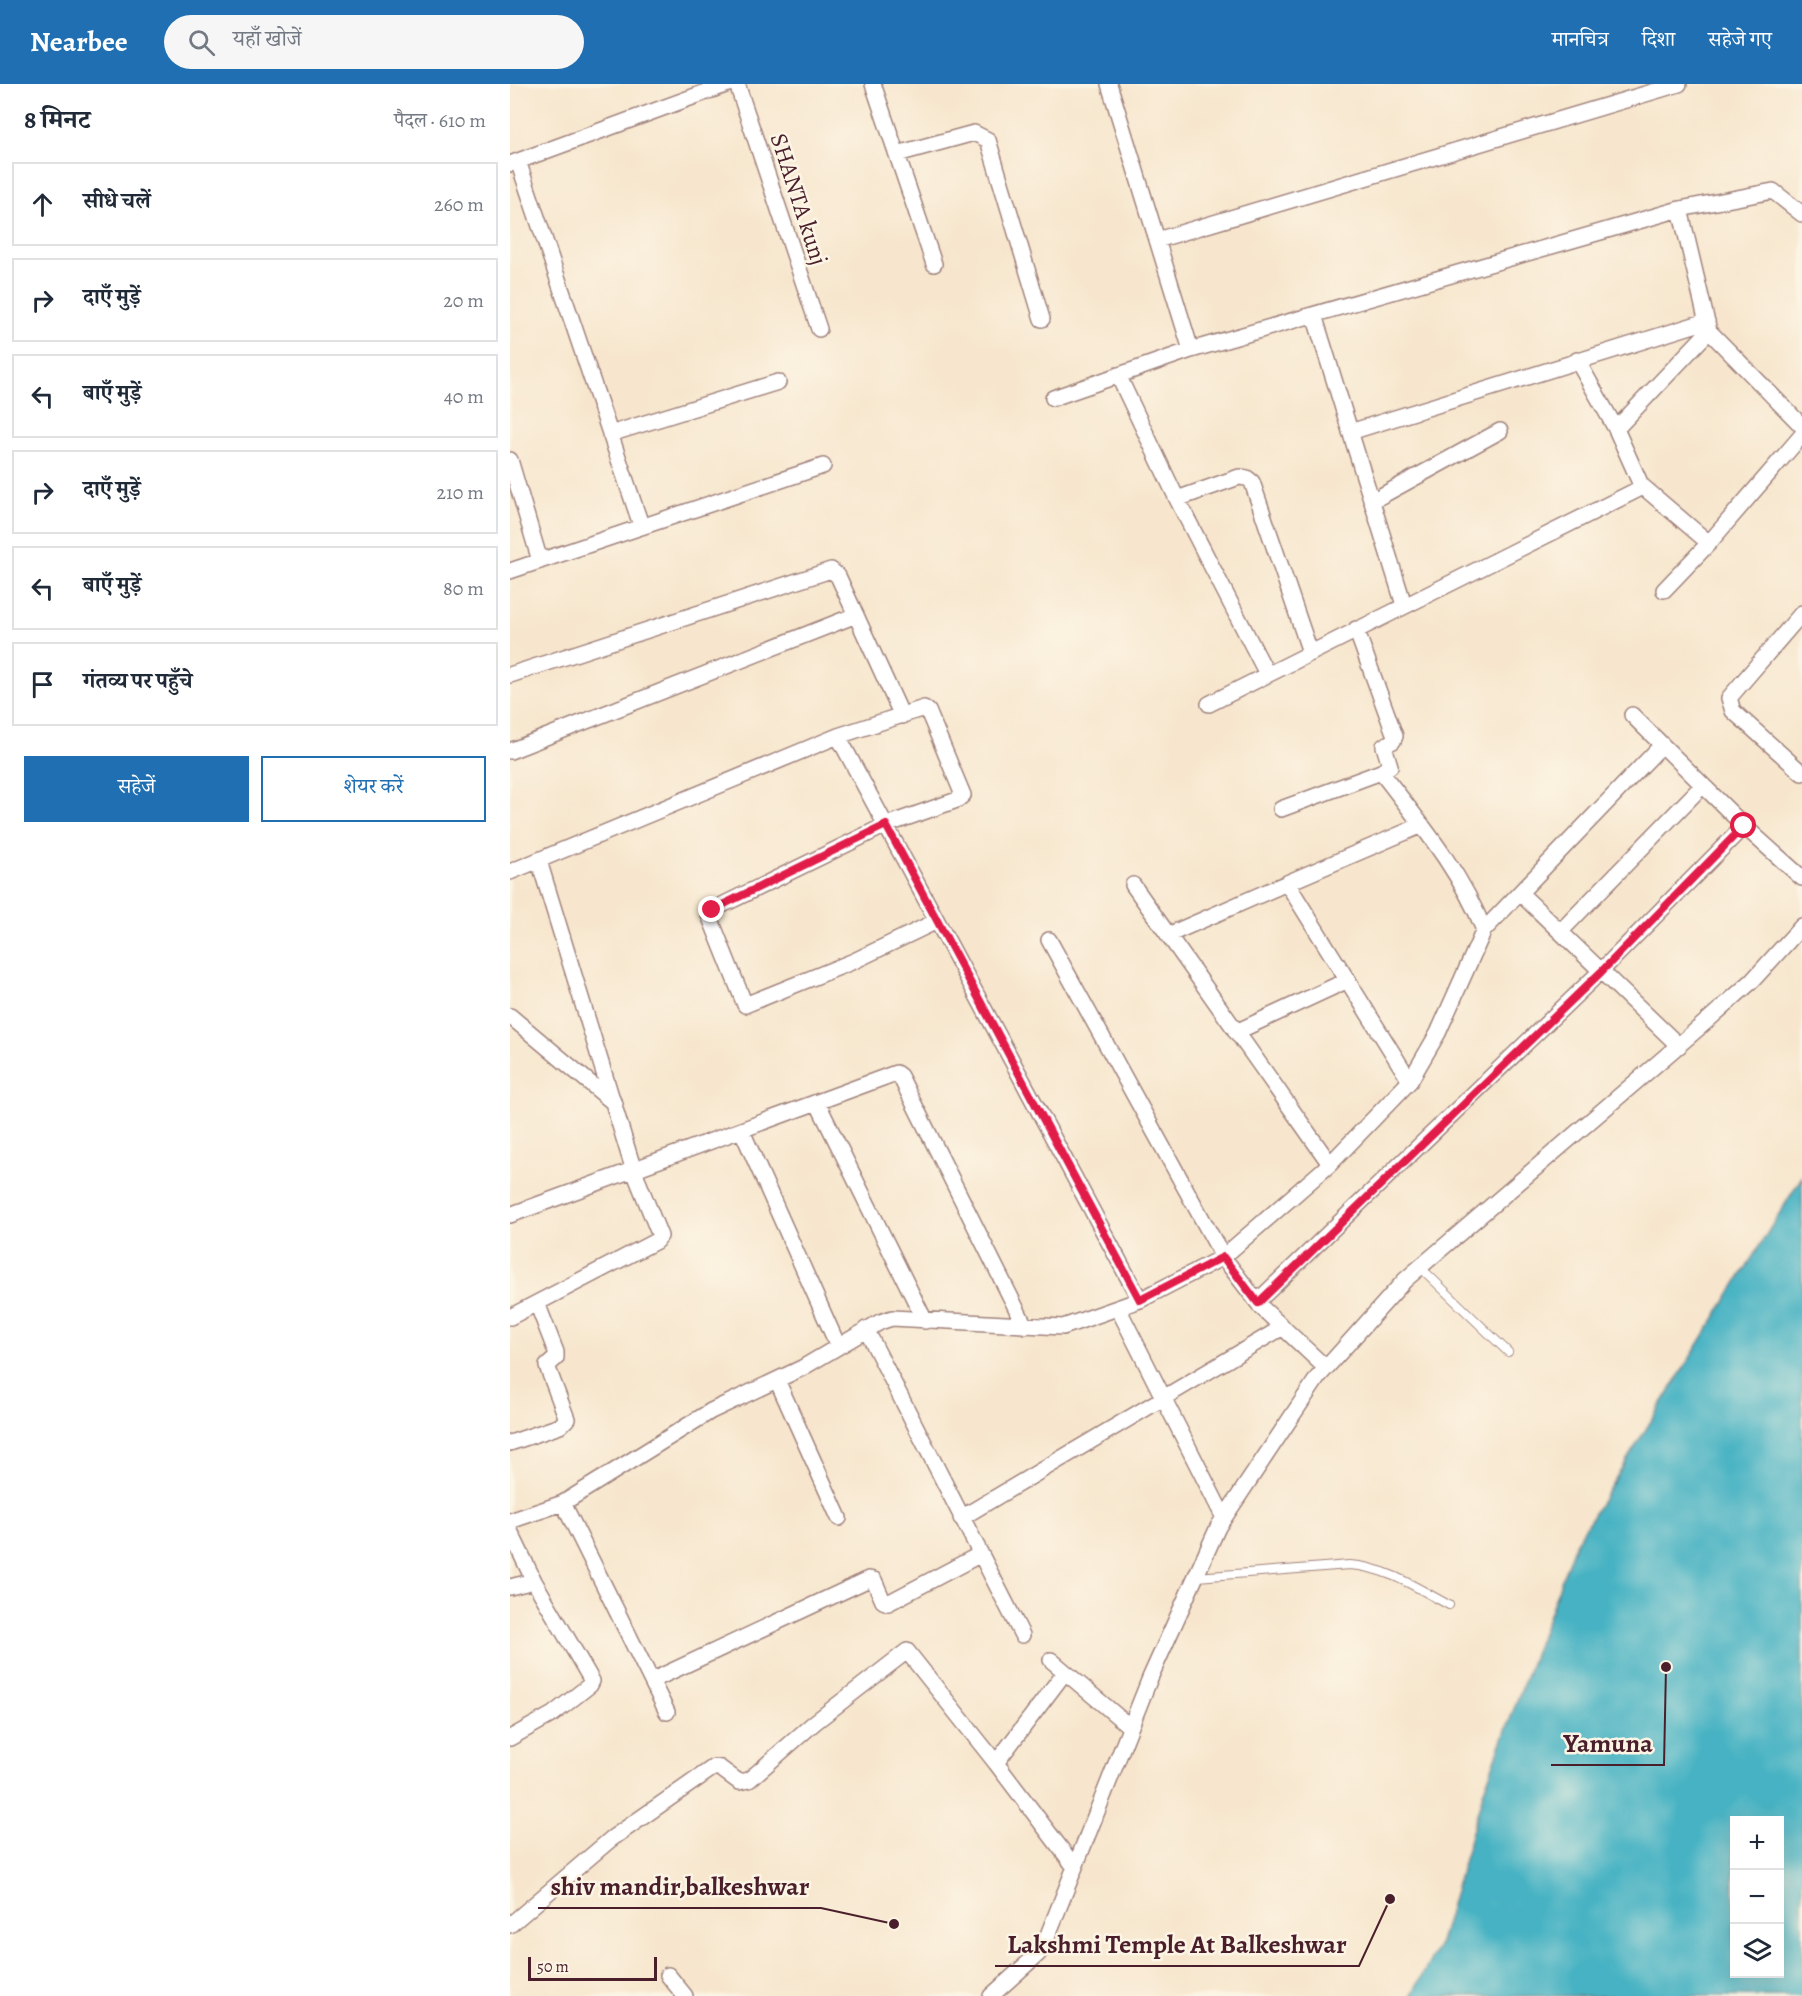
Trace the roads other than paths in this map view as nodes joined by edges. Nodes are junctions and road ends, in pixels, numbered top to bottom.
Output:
1 (728, 84) edge
2 (737, 84) edge
3 (873, 84) edge
4 (1109, 84) edge
5 (1679, 84) edge
6 (897, 154) junction
7 (514, 162) edge
8 (1680, 208) junction
9 (1802, 214) edge
10 (1157, 240) junction
11 (934, 264) dead end
12 (1314, 315) junction
13 (1042, 319) dead end
14 (1708, 326) junction
15 (819, 329) dead end
16 (1191, 350) junction
17 (1577, 360) junction
18 (1118, 375) junction
19 (778, 382) dead end
20 (1053, 398) dead end
21 (1801, 425) edge
22 (1616, 429) junction
23 (1500, 430) dead end
24 (1350, 432) junction
25 (610, 434) junction
26 (510, 460) edge
27 (823, 466) dead end
28 (1641, 485) junction
29 (1177, 499) junction
30 (1372, 501) junction
31 (641, 525) junction
32 (1709, 543) junction
33 (540, 561) junction
34 (510, 571) edge
35 (1664, 590) dead end
36 (1404, 605) junction
37 (1802, 613) edge
38 (856, 615) junction
39 (1356, 629) junction
40 (1310, 652) junction
41 (1267, 674) junction
42 (510, 675) edge
43 (1209, 704) dead end
44 (1632, 715) dead end
45 (902, 716) junction
46 (838, 736) junction
47 (1661, 746) junction
48 (510, 751) edge
49 (1381, 772) junction
50 (1802, 773) edge
51 (1702, 786) junction
52 (1281, 809) dead end
53 (886, 825) junction
54 (1422, 825) junction
55 (1744, 826) junction
56 (539, 861) junction
57 (510, 872) edge
58 (1802, 879) edge
59 (1287, 883) junction
60 (1133, 885) dead end
61 (1521, 894) junction
62 (937, 921) junction
63 (1802, 926) edge
64 (1484, 930) junction
65 (1560, 932) junction
66 (1168, 935) junction
67 (1049, 940) dead end
68 (1601, 972) junction
69 (1348, 980) junction
70 (510, 1016) edge
71 (1236, 1032) junction
72 (1679, 1046) junction
73 (1410, 1081) junction
74 (817, 1102) junction
75 (615, 1104) junction
76 (742, 1131) junction
77 (1330, 1164) junction
78 (634, 1171) junction
79 (510, 1215) edge
80 (1223, 1257) junction
81 (1420, 1267) junction
82 (1140, 1300) junction
83 (537, 1303) junction
84 (1258, 1303) junction
85 (1118, 1308) junction
86 (510, 1317) edge
87 (925, 1322) junction
88 (1025, 1326) junction
89 (1283, 1327) junction
90 (866, 1329) junction
91 (838, 1346) junction
92 (1508, 1352) dead end
93 (1326, 1368) junction
94 (777, 1380) junction
95 (1162, 1398) junction
96 (510, 1443) edge
97 (563, 1503) junction
98 (839, 1518) dead end
99 (961, 1518) junction
100 (1224, 1518) junction
101 (510, 1521) edge
102 (510, 1531) edge
103 (979, 1555) junction
104 (1195, 1577) junction
105 (534, 1581) junction
106 (510, 1587) edge
107 (1449, 1605) dead end
108 (1022, 1635) dead end
109 (1051, 1660) dead end
110 (1065, 1672) junction
111 (653, 1680) junction
112 (668, 1712) dead end
113 (1130, 1727) junction
114 (510, 1738) edge
115 (996, 1763) junction
116 (1074, 1866) junction
117 (510, 1925) edge
118 (668, 1975) dead end
119 (685, 1996) edge
120 (992, 1996) edge

1 - 7 street
2 - 15 street, SHANTA kunj
3 - 6 street
4 - 10 street
5 - 10 street
6 - 11 street
6 - 13 street
7 - 25 street
8 - 9 street
8 - 12 street
8 - 14 street
10 - 16 street
12 - 16 street
12 - 24 street
14 - 17 street
14 - 21 street
14 - 22 street
16 - 18 street
17 - 22 street
17 - 24 street
18 - 20 street
18 - 29 street
19 - 25 street
21 - 32 street
22 - 28 street
23 - 30 street
24 - 30 street
25 - 31 street
26 - 33 street
27 - 31 street
28 - 32 street
28 - 36 street
29 - 40 street
29 - 41 street
30 - 36 street
31 - 33 street
32 - 35 street
33 - 34 street
36 - 39 street
37 - 50 street
38 - 42 street
38 - 45 street
38 - 48 street
39 - 40 street
39 - 49 street
40 - 41 street
41 - 43 street
44 - 47 street
45 - 46 street
45 - 53 street
46 - 53 street
46 - 56 street
47 - 51 street
47 - 61 street
49 - 52 street
49 - 54 street
51 - 55 street
51 - 65 street
53 - 62 street
53 - 62 street
54 - 59 street
54 - 64 street
55 - 58 street
55 - 68 street
56 - 57 street
56 - 75 street
59 - 66 street
59 - 69 street
60 - 66 street
61 - 64 street
61 - 65 street
62 - 82 street
63 - 72 street
64 - 73 street
65 - 68 street
66 - 71 street
67 - 80 street
68 - 72 street
68 - 84 street
69 - 71 street
69 - 73 street
70 - 75 street
71 - 77 street
72 - 81 street
73 - 77 street
74 - 76 street
74 - 87 street
74 - 88 street
75 - 78 street
76 - 78 street
76 - 91 street
77 - 80 street
78 - 79 street
78 - 83 street
80 - 82 street
80 - 84 street
81 - 92 lane
81 - 93 street
82 - 85 street
83 - 86 street
83 - 96 street
84 - 89 street
85 - 88 street
85 - 95 street
87 - 88 street
87 - 90 street
89 - 93 street
89 - 95 street
90 - 91 street
90 - 99 street
91 - 94 street
93 - 100 street
94 - 97 street
94 - 98 street
95 - 99 street
95 - 100 street
97 - 101 street
97 - 111 street
99 - 103 street
100 - 104 street
102 - 105 street
103 - 108 street
103 - 111 street
104 - 107 lane
104 - 113 street
105 - 106 street
105 - 114 street
109 - 110 street
110 - 113 street
110 - 115 street
111 - 112 street
113 - 116 street
115 - 116 street
115 - 117 street
116 - 120 street
118 - 119 street

